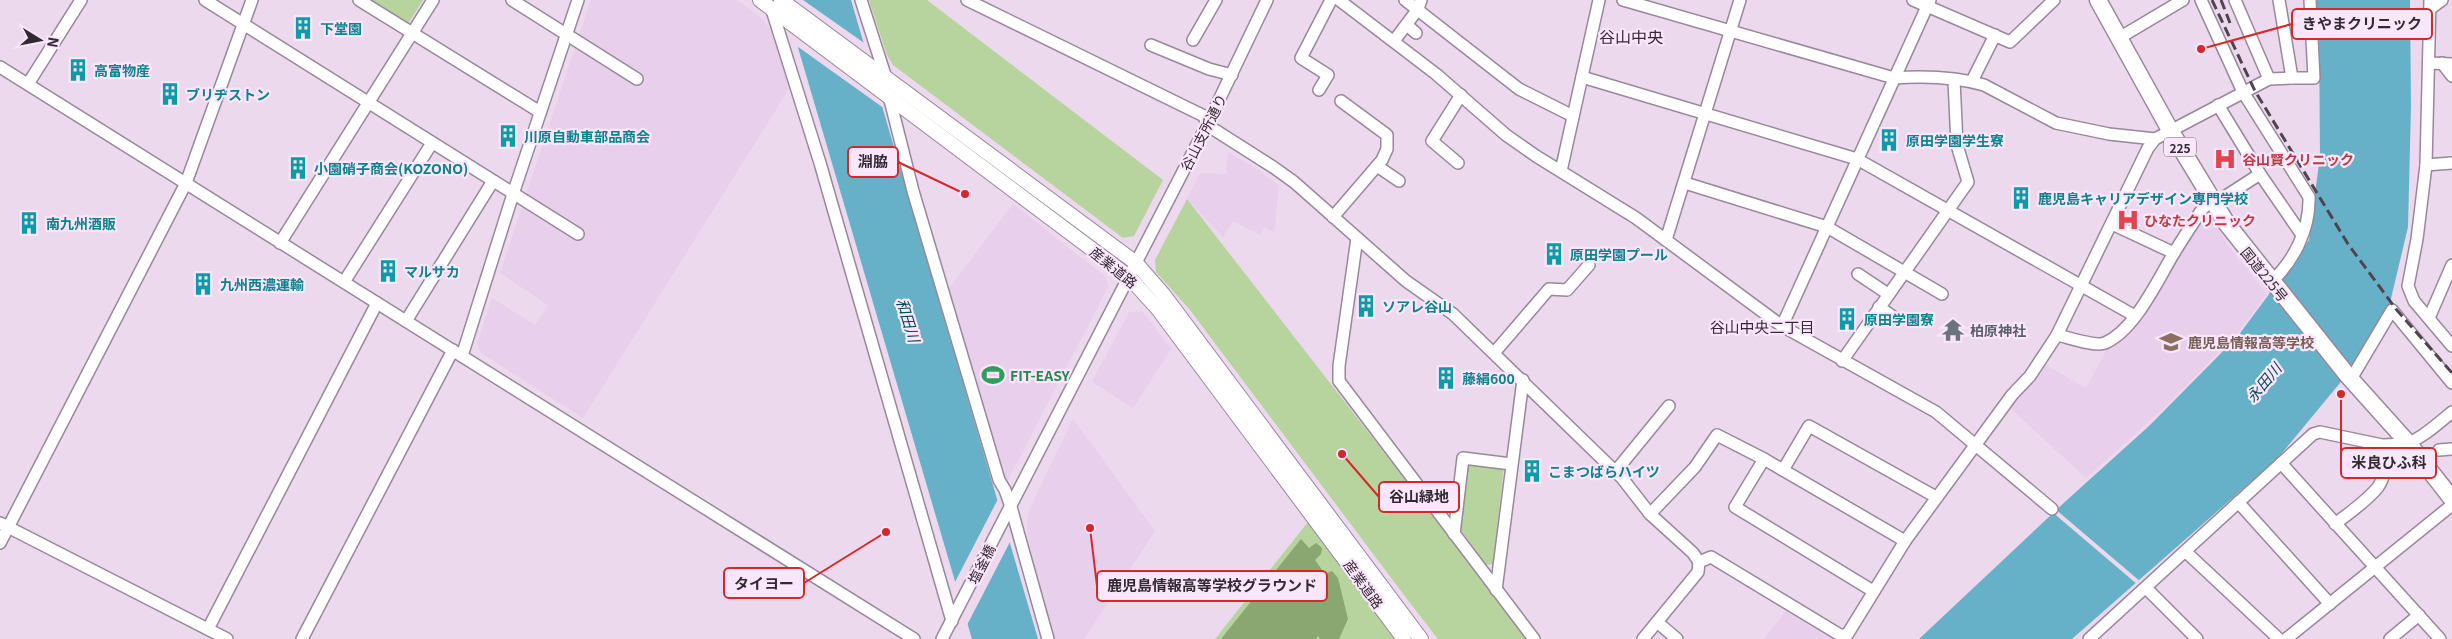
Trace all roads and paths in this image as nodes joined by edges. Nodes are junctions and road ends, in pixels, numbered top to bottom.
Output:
1 (81, 0) edge
2 (205, 0) edge
3 (252, 0) edge
4 (359, 0) edge
5 (433, 0) edge
6 (512, 0) edge
7 (578, 0) edge
8 (861, 0) edge
9 (967, 0) edge
10 (1216, 0) edge
11 (1267, 0) edge
12 (1331, 0) edge
13 (1339, 0) edge
14 (1405, 0) edge
15 (1599, 0) edge
16 (1622, 0) edge
17 (1740, 0) edge
18 (1913, 0) edge
19 (2054, 0) edge
20 (2098, 0) edge
21 (2183, 0) edge
22 (2202, 0) edge
23 (2235, 0) edge
24 (2279, 0) edge
25 (2310, 0) edge
26 (2442, 0) edge
27 (1929, 3) edge
28 (1420, 4) edge
29 (2430, 4) edge
30 (772, 5) edge
31 (2165, 5) edge
32 (244, 24) junction
33 (1407, 25) junction
34 (1731, 32) junction
35 (1416, 33) dead end
36 (412, 34) junction
37 (567, 34) junction
38 (1995, 35) junction
39 (2118, 38) junction
40 (1193, 40) dead end
41 (1394, 41) junction
42 (1151, 45) dead end
43 (2429, 63) junction
44 (2447, 64) edge
45 (0, 67) edge
46 (881, 72) junction
47 (1232, 74) junction
48 (2452, 76) edge
49 (1582, 77) junction
50 (1894, 78) junction
51 (2292, 78) junction
52 (637, 79) dead end
53 (2269, 79) junction
54 (1954, 80) junction
55 (1972, 81) junction
56 (28, 84) junction
57 (1319, 90) dead end
58 (2243, 92) junction
59 (885, 94) junction
60 (1461, 95) junction
61 (1341, 102) dead end
62 (369, 103) junction
63 (2218, 105) junction
64 (540, 112) junction
65 (1705, 114) junction
66 (1573, 116) junction
67 (1207, 125) junction
68 (2170, 130) junction
69 (2155, 139) junction
70 (432, 143) junction
71 (1857, 159) junction
72 (1458, 163) dead end
73 (2452, 164) edge
74 (2426, 165) junction
75 (1377, 166) junction
76 (1561, 171) junction
77 (2260, 174) junction
78 (493, 181) junction
79 (1399, 181) dead end
80 (186, 183) junction
81 (1686, 183) junction
82 (513, 194) junction
83 (2220, 198) junction
84 (1948, 210) junction
85 (1333, 217) junction
86 (2112, 224) junction
87 (1827, 227) junction
88 (578, 234) dead end
89 (2302, 235) junction
90 (1357, 238) junction
91 (1666, 240) junction
92 (280, 243) junction
93 (2174, 253) junction
94 (1136, 263) junction
95 (1589, 265) dead end
96 (2452, 265) edge
97 (1904, 272) junction
98 (1858, 274) dead end
99 (1129, 277) junction
100 (344, 282) junction
101 (2273, 284) junction
102 (2081, 286) junction
103 (1888, 294) junction
104 (1942, 294) dead end
105 (378, 303) junction
106 (1879, 307) junction
107 (2135, 316) junction
108 (1895, 318) dead end
109 (2429, 318) junction
110 (406, 321) junction
111 (1782, 326) junction
112 (2057, 334) junction
113 (2452, 346) edge
114 (458, 353) junction
115 (1494, 353) junction
116 (1842, 361) junction
117 (2349, 378) junction
118 (1523, 380) junction
119 (2452, 383) edge
120 (1669, 406) dead end
121 (2452, 412) edge
122 (1975, 444) junction
123 (2408, 444) junction
124 (2438, 450) dead end
125 (2452, 450) edge
126 (1764, 459) junction
127 (2281, 463) junction
128 (1511, 464) junction
129 (1782, 470) junction
130 (1615, 472) junction
131 (1936, 496) junction
132 (2452, 499) edge
133 (2238, 502) junction
134 (2452, 505) edge
135 (1011, 507) junction
136 (2052, 509) dead end
137 (1650, 514) junction
138 (2335, 524) junction
139 (4, 525) edge
140 (1454, 534) junction
141 (1905, 541) junction
142 (0, 543) edge
143 (2186, 552) junction
144 (1699, 562) junction
145 (2375, 568) junction
146 (2146, 588) junction
147 (1496, 590) junction
148 (1873, 591) junction
149 (2330, 604) junction
150 (2419, 615) junction
151 (954, 618) junction
152 (1657, 622) junction
153 (208, 629) junction
154 (2093, 638) edge
155 (227, 639) edge
156 (302, 639) edge
157 (914, 639) edge
158 (942, 639) edge
159 (1048, 639) edge
160 (1404, 639) edge
161 (1421, 639) edge
162 (1534, 639) edge
163 (1643, 639) edge
164 (1677, 639) edge
165 (2197, 639) edge
166 (2279, 639) edge
167 (2286, 639) edge
168 (2390, 639) edge
169 (2440, 639) edge

1 - 56 street
2 - 32 street
3 - 32 street
4 - 36 street
5 - 36 street
6 - 37 street
7 - 37 street
8 - 46 street
9 - 67 street
10 - 40 street
11 - 47 street, 谷山支所通り
12 - 57 street
13 - 41 street
14 - 28 street
15 - 49 street
16 - 34 street
17 - 34 street
18 - 27 street
19 - 38 street
20 - 39 highway, 国道225号 / 225
21 - 31 street
22 - 58 street
23 - 53 street
24 - 51 street
25 - 51 street
26 - 29 street
27 - 38 street
27 - 50 street
28 - 33 street
28 - 66 street
29 - 43 street
30 - 46 main road, 産業道路
30 - 59 main road, 産業道路
30 - 151 street
31 - 39 street
32 - 62 street
32 - 80 street
33 - 35 street
33 - 41 street
34 - 50 street
34 - 65 street
36 - 62 street
36 - 64 street
37 - 52 street
37 - 64 street
38 - 55 street
39 - 68 highway, 国道225号 / 225
41 - 60 street
42 - 47 street
43 - 44 street
43 - 74 street
44 - 48 street
45 - 56 street
46 - 94 main road, 産業道路
47 - 67 street, 谷山支所通り
49 - 65 street
49 - 66 street
50 - 54 street
50 - 71 street
51 - 53 street
53 - 58 street
54 - 55 street
54 - 84 street
55 - 69 street
56 - 80 street
58 - 63 street
58 - 89 street
59 - 99 main road, 産業道路
59 - 135 street
60 - 72 street
60 - 76 street
61 - 75 street
62 - 70 street
62 - 92 street
63 - 68 street
63 - 77 street
64 - 82 street
65 - 71 street
65 - 81 street
66 - 76 street
67 - 85 street
67 - 94 street, 谷山支所通り
68 - 69 street
68 - 83 highway, 国道225号 / 225
69 - 86 street
70 - 78 street
70 - 100 street
71 - 84 street
71 - 87 street
73 - 74 street
74 - 109 street
75 - 79 street
75 - 85 street
76 - 91 street
77 - 83 street
77 - 89 street
78 - 82 street
78 - 110 street
80 - 92 street
80 - 139 street
81 - 87 street
81 - 91 street
82 - 88 street
82 - 114 street
83 - 93 street
83 - 101 highway, 国道225号 / 225
84 - 97 street
84 - 102 street
85 - 90 street
86 - 93 street
86 - 102 street
87 - 97 street
87 - 111 street
89 - 101 street
90 - 115 street
90 - 140 street
91 - 111 street
92 - 100 street
93 - 107 street
94 - 99 street, 谷山支所通り
94 - 161 main road, 産業道路
95 - 115 street
96 - 109 street
97 - 103 street
97 - 104 street
98 - 103 street
99 - 135 street, 塩釜橋
99 - 160 main road, 産業道路
100 - 105 street
101 - 117 highway, 国道225号 / 225
102 - 107 street
102 - 112 street
103 - 106 street
105 - 110 street
105 - 153 street
106 - 108 street
106 - 116 street
107 - 112 street
109 - 113 street
110 - 114 street
111 - 116 street
112 - 122 street
114 - 156 street
114 - 157 street
115 - 118 street
116 - 122 street
117 - 119 street
117 - 123 highway, 国道225号 / 225
118 - 128 street
118 - 130 street
120 - 130 street
121 - 123 street
122 - 131 street
122 - 136 street
123 - 127 street
123 - 132 highway, 国道225号 / 225
123 - 138 street
124 - 125 street
126 - 129 street
126 - 137 street
126 - 148 street
127 - 133 street
127 - 138 street
128 - 140 street
128 - 147 street
129 - 131 street
129 - 141 street
130 - 137 street
131 - 141 street
133 - 143 street
133 - 149 street
134 - 145 street
135 - 151 street, 塩釜橋
135 - 159 street
137 - 144 street
138 - 145 street
139 - 142 street
139 - 153 street
140 - 147 street
141 - 148 street
143 - 146 street
143 - 166 street
144 - 148 street
144 - 152 street
145 - 149 street
145 - 150 street
146 - 154 street
146 - 165 street
147 - 162 street
149 - 167 street
150 - 168 street
150 - 169 street
151 - 158 street, 塩釜橋
152 - 163 street
152 - 164 street
153 - 155 street

